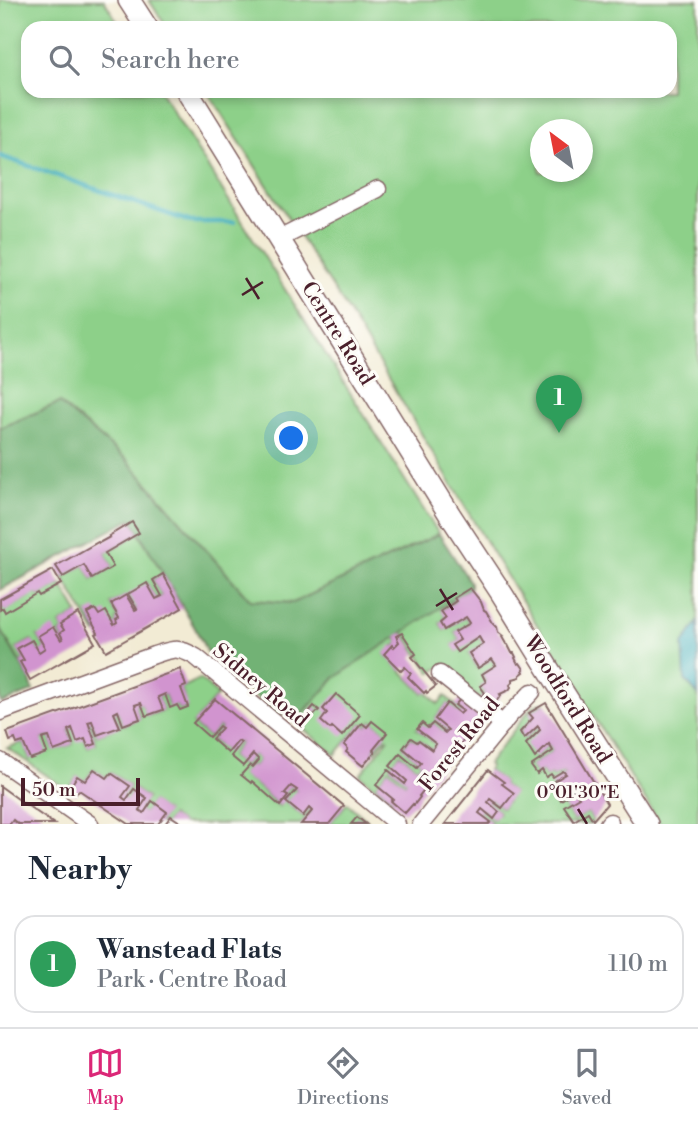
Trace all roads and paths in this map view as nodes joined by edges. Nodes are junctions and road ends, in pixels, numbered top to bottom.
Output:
1 (129, 0) edge
2 (142, 21) edge
3 (191, 98) edge
4 (378, 189) dead end
5 (279, 239) junction
6 (490, 574) joint
7 (440, 674) dead end
8 (532, 692) dead end
9 (0, 712) edge
10 (503, 724) junction
11 (0, 761) edge
12 (90, 824) edge
13 (397, 824) edge
14 (421, 824) edge
15 (647, 824) edge

1 - 2 main road
3 - 5 main road, Centre Road
4 - 5 street
5 - 6 main road, Centre Road
6 - 15 main road, Woodford Road
7 - 10 street
8 - 10 street, Forest Road
9 - 13 street, Sidney Road
10 - 14 street, Forest Road
11 - 12 street

